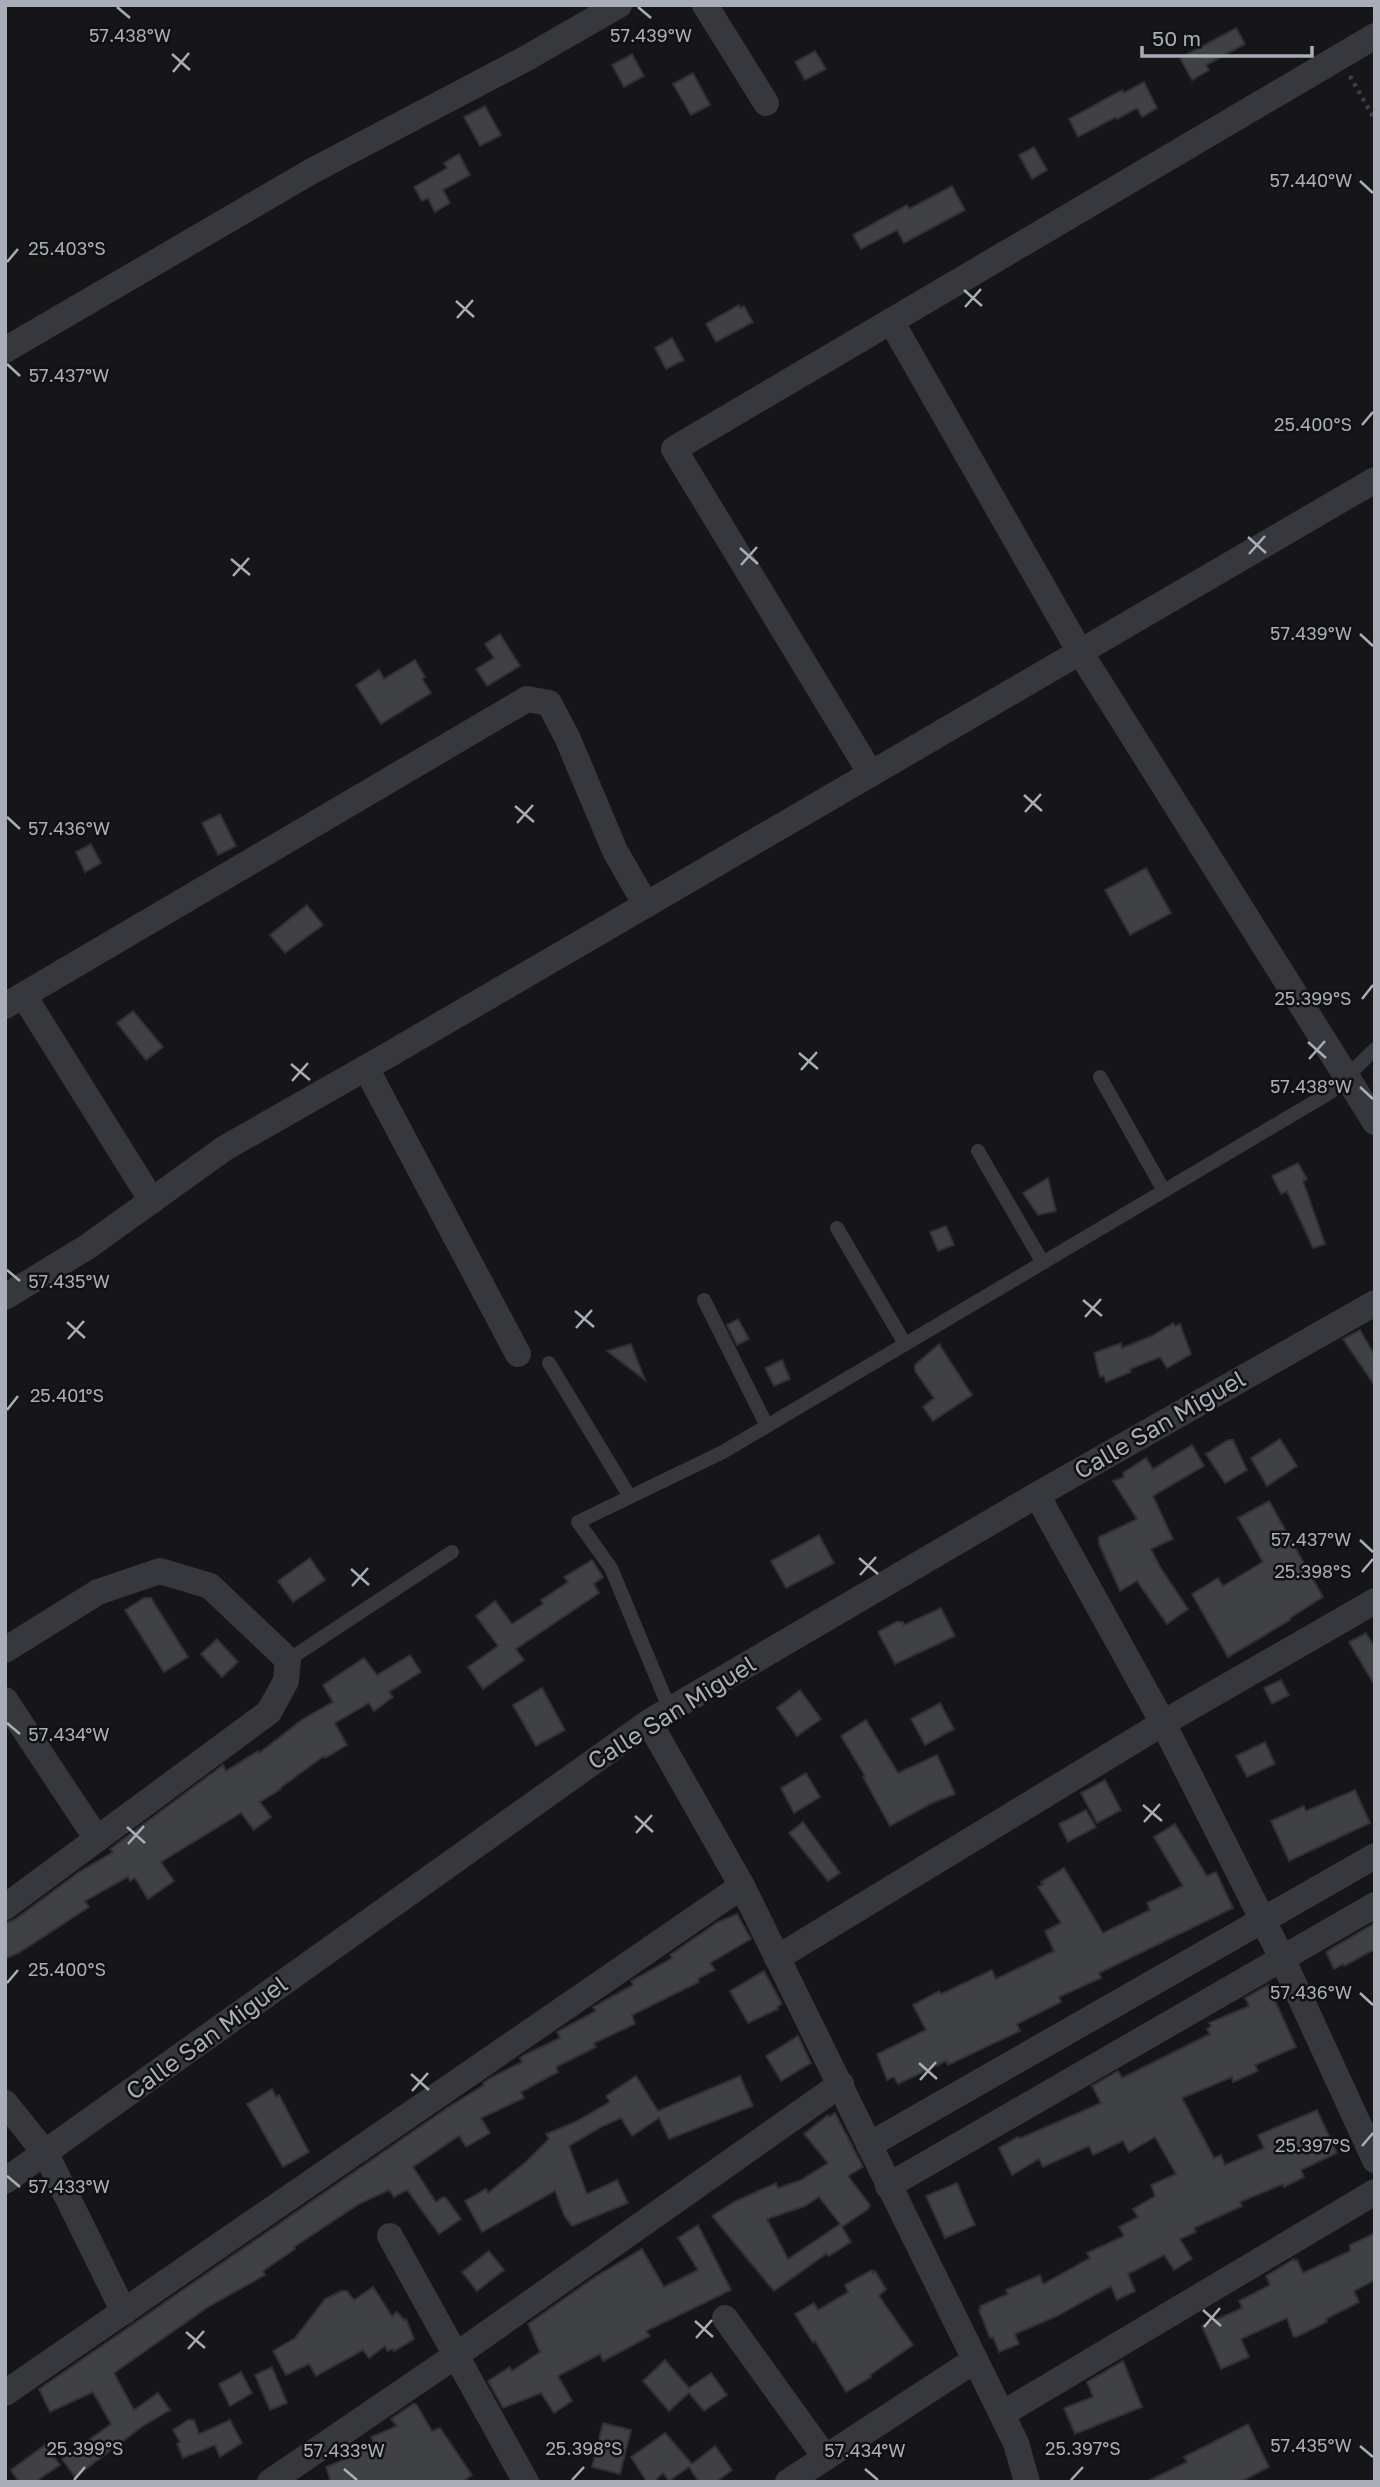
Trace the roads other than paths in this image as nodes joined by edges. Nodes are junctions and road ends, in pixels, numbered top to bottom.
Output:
1 (619, 5) edge
2 (705, 5) edge
3 (1375, 36) edge
4 (766, 103) dead end
5 (891, 321) junction
6 (5, 350) edge
7 (1375, 480) edge
8 (1080, 652) junction
9 (872, 774) junction
10 (646, 905) junction
11 (15, 1001) edge
12 (1375, 1049) edge
13 (366, 1068) junction
14 (1100, 1077) dead end
15 (1346, 1078) junction
16 (1375, 1122) edge
17 (978, 1151) dead end
18 (1164, 1191) junction
19 (152, 1201) junction
20 (837, 1228) dead end
21 (1043, 1263) junction
22 (5, 1297) edge
23 (704, 1300) dead end
24 (1375, 1303) edge
25 (905, 1344) junction
26 (518, 1354) dead end
27 (548, 1363) dead end
28 (767, 1426) junction
29 (1037, 1495) junction
30 (630, 1497) junction
31 (452, 1552) dead end
32 (1375, 1601) edge
33 (5, 1650) edge
34 (288, 1660) junction
35 (5, 1700) edge
36 (659, 1716) junction
37 (1163, 1723) junction
38 (97, 1839) junction
39 (1375, 1856) edge
40 (742, 1886) junction
41 (1375, 1905) edge
42 (5, 1907) edge
43 (1263, 1921) junction
44 (777, 1958) junction
45 (1282, 1958) junction
46 (841, 2084) junction
47 (5, 2103) edge
48 (869, 2145) junction
49 (46, 2154) junction
50 (1375, 2160) edge
51 (5, 2181) edge
52 (888, 2186) junction
53 (1375, 2192) edge
54 (390, 2236) dead end
55 (124, 2312) junction
56 (725, 2318) dead end
57 (455, 2357) junction
58 (975, 2360) junction
59 (5, 2393) edge
60 (1002, 2414) junction
61 (825, 2457) junction
62 (270, 2482) edge
63 (526, 2482) edge
64 (788, 2482) edge
65 (1027, 2482) edge

1 - 6 street
2 - 4 street
3 - 5 street
5 - 8 street
5 - 9 street
7 - 8 street
8 - 9 street
8 - 15 street
9 - 10 street
10 - 11 street
10 - 13 street
11 - 19 street
12 - 15 lane
13 - 19 street
13 - 26 street
14 - 18 lane
15 - 16 street
15 - 18 lane
17 - 21 lane
18 - 21 lane
19 - 22 street
20 - 25 lane
21 - 25 lane
23 - 28 lane
24 - 29 street, Calle San Miguel
25 - 28 lane
27 - 30 lane
28 - 30 lane
29 - 36 street, Calle San Miguel
29 - 37 street
30 - 36 lane
31 - 34 lane
32 - 37 street
33 - 34 street
34 - 38 street
35 - 38 street
36 - 40 street
36 - 49 street, Calle San Miguel
37 - 43 street
37 - 44 street
38 - 42 street
39 - 43 street
40 - 44 street
40 - 55 street
41 - 45 street
43 - 45 street
43 - 48 street
44 - 46 street
45 - 50 street
45 - 52 street
46 - 48 street
46 - 57 street
47 - 49 street
48 - 52 street
49 - 51 street, Calle San Miguel
49 - 55 street
52 - 58 street
53 - 60 street
54 - 57 street
55 - 59 street
56 - 61 street
57 - 62 street
57 - 63 street
58 - 60 street
58 - 61 street
60 - 65 street
61 - 64 street

